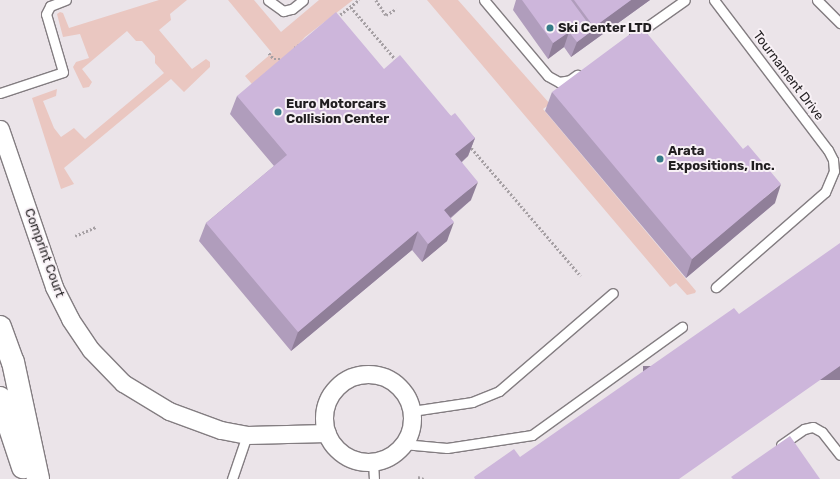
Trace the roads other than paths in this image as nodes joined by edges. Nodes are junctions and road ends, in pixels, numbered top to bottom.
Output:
1 (66, 0) edge
2 (268, 0) edge
3 (303, 0) edge
4 (484, 0) edge
5 (685, 0) edge
6 (714, 0) edge
7 (817, 0) edge
8 (840, 23) edge
9 (628, 40) edge
10 (583, 71) edge
11 (0, 93) edge
12 (0, 129) edge
13 (716, 287) dead end
14 (613, 293) dead end
15 (0, 327) edge
16 (682, 327) dead end
17 (0, 398) edge
18 (412, 411) junction
19 (327, 433) junction
20 (247, 435) junction
21 (403, 444) junction
22 (772, 452) edge
23 (840, 455) edge
24 (373, 461) junction
25 (28, 479) edge
26 (38, 479) edge
27 (232, 479) edge
28 (374, 479) edge

1 - 11 lane
2 - 3 lane
4 - 10 lane
5 - 9 lane
6 - 13 lane, Tournament Drive
7 - 8 lane
12 - 20 street, Comprint Court
14 - 18 lane
15 - 26 highway
16 - 21 lane
17 - 25 highway
18 - 19 street
18 - 21 street
19 - 20 street, Comprint Court
19 - 24 street
20 - 27 lane
21 - 24 street
22 - 23 lane
24 - 28 lane

